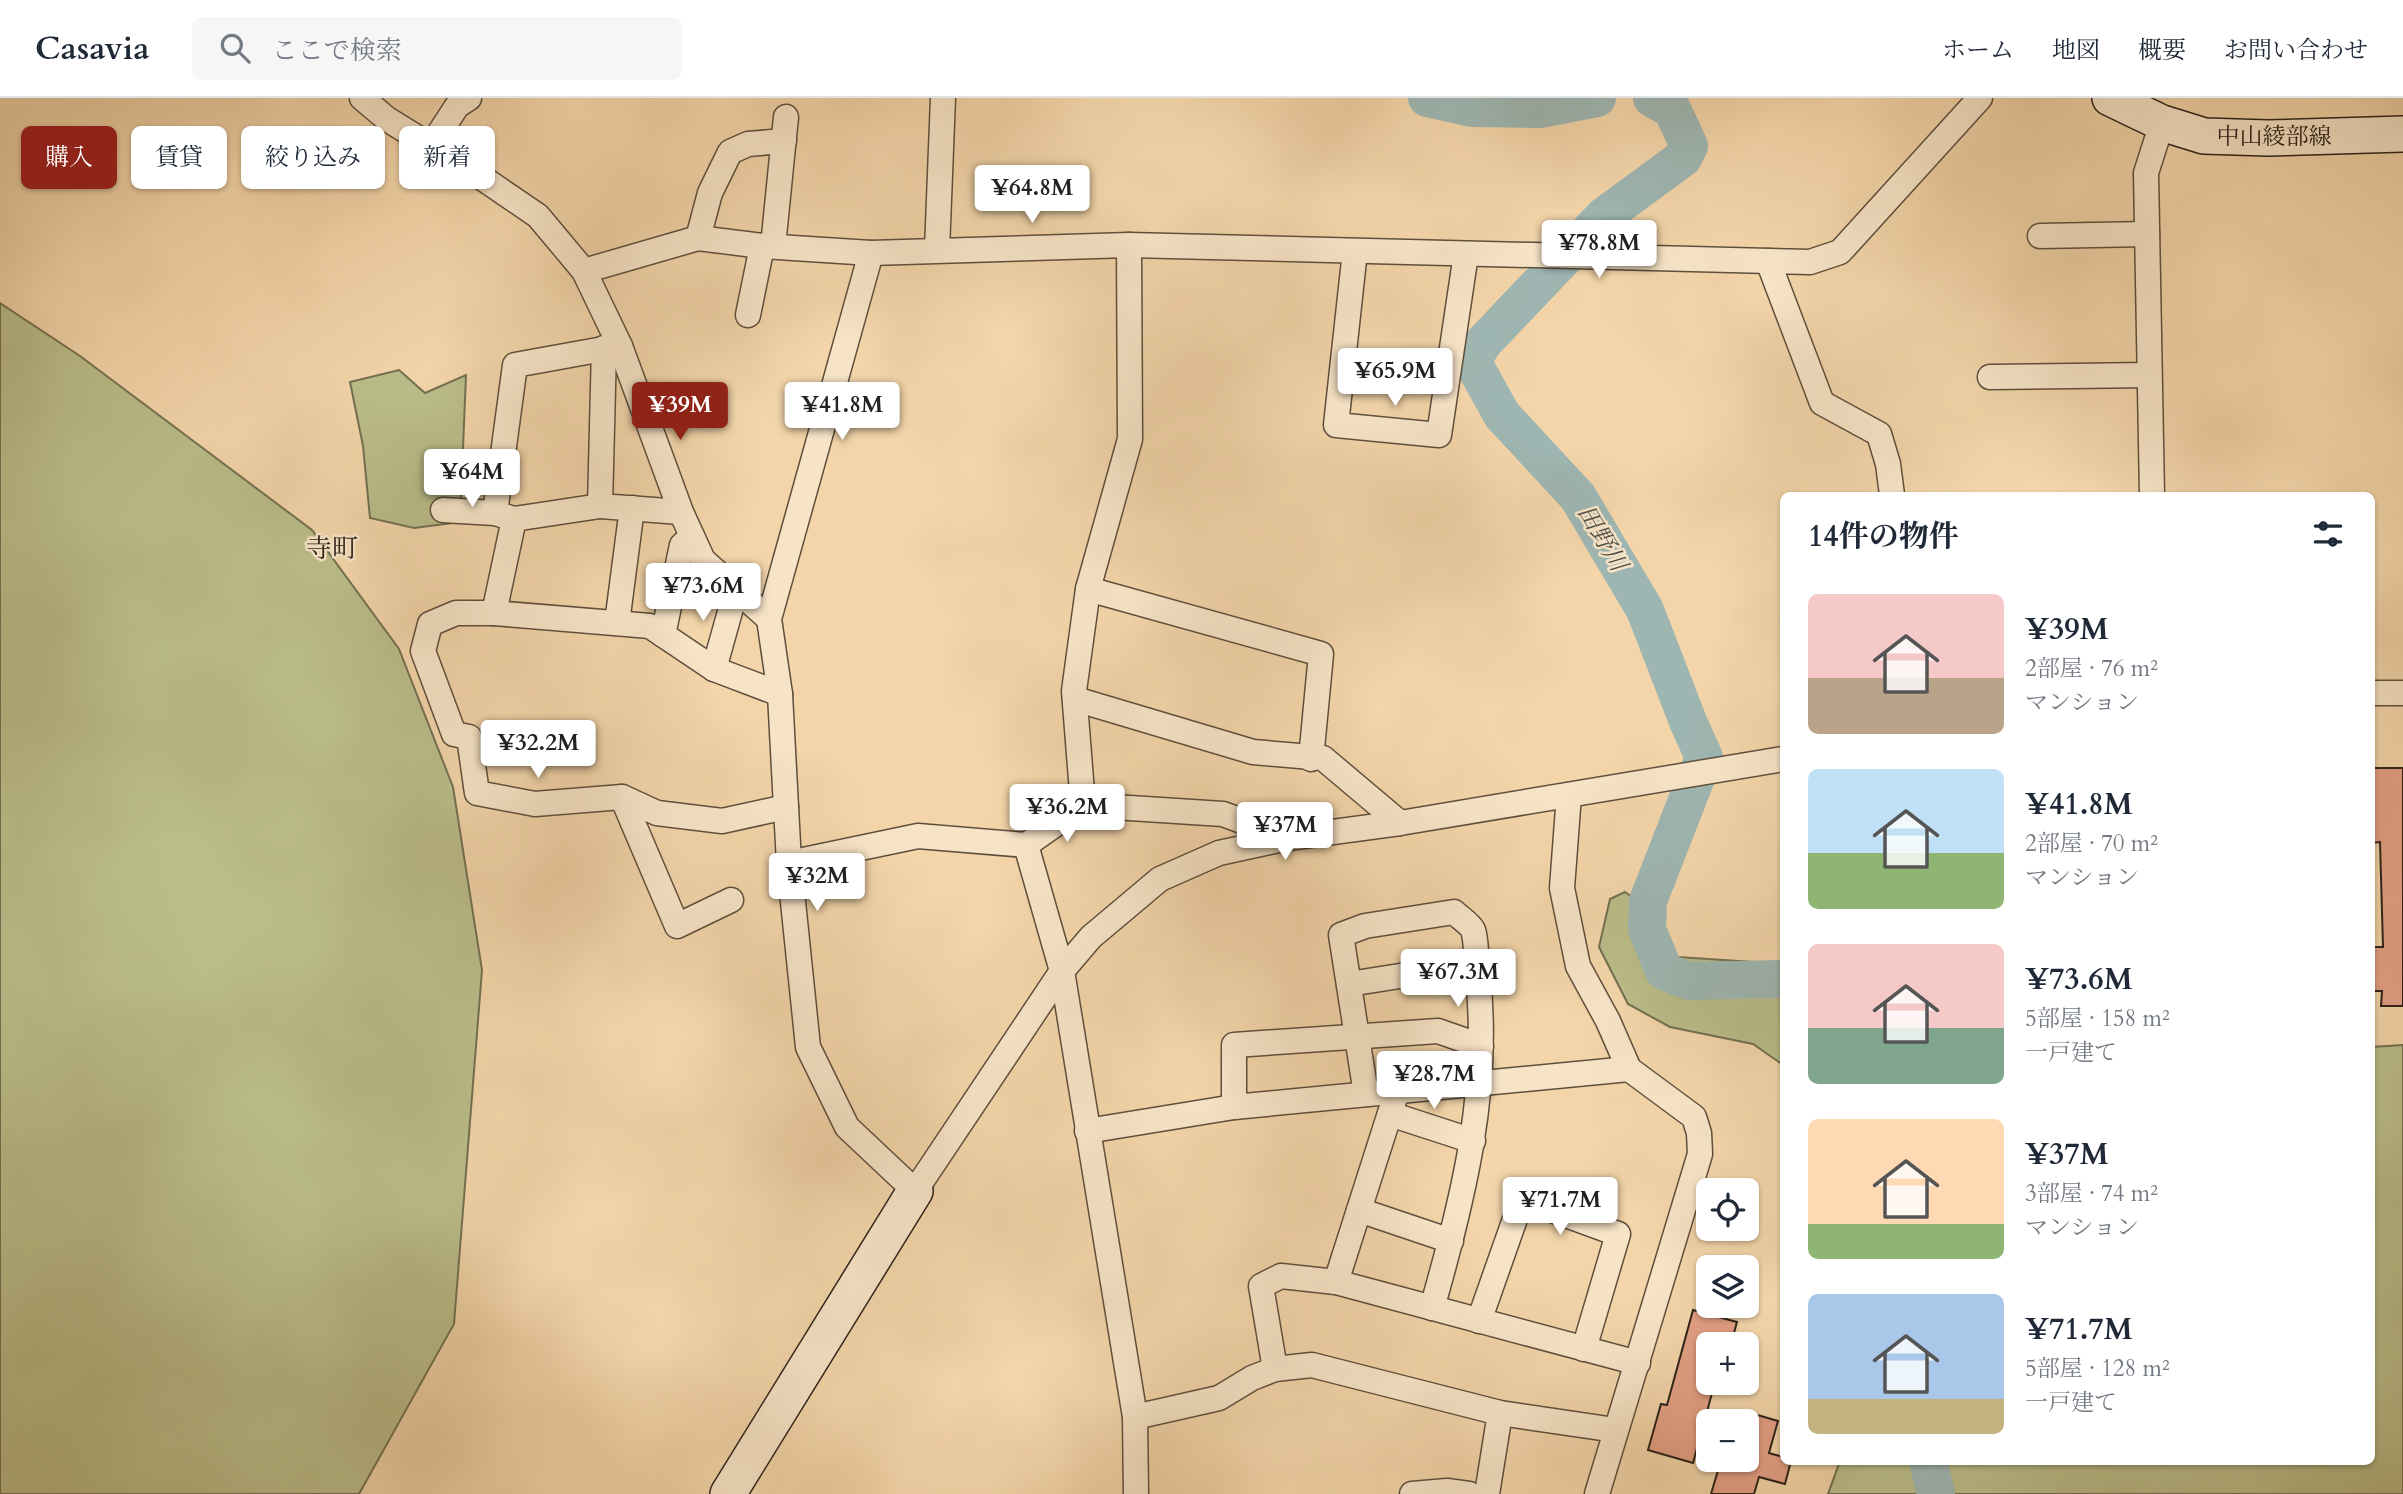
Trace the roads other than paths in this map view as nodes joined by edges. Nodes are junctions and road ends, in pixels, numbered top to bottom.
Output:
1 (362, 98) edge
2 (469, 98) edge
3 (943, 98) edge
4 (1980, 98) edge
5 (2110, 98) edge
6 (2162, 122) junction
7 (399, 126) edge
8 (444, 126) edge
9 (2403, 134) edge
10 (495, 187) edge
11 (2147, 234) junction
12 (2040, 236) dead end
13 (698, 238) junction
14 (1129, 245) junction
15 (767, 246) junction
16 (937, 250) junction
17 (1354, 251) junction
18 (871, 253) junction
19 (1466, 254) junction
20 (1768, 261) junction
21 (584, 271) junction
22 (748, 315) dead end
23 (612, 347) junction
24 (2150, 376) junction
25 (1990, 377) dead end
26 (1892, 492) edge
27 (2152, 492) edge
28 (600, 506) junction
29 (632, 508) junction
30 (443, 510) dead end
31 (681, 512) junction
32 (504, 516) junction
33 (692, 537) junction
34 (1088, 589) junction
35 (736, 590) junction
36 (494, 614) junction
37 (769, 619) junction
38 (617, 623) junction
39 (663, 635) junction
40 (714, 669) junction
41 (2403, 692) edge
42 (2375, 693) edge
43 (780, 694) junction
44 (1075, 699) junction
45 (1311, 759) junction
46 (1780, 760) edge
47 (1569, 795) junction
48 (622, 797) junction
49 (1083, 805) junction
50 (786, 807) junction
51 (1400, 823) junction
52 (1288, 838) junction
53 (1026, 845) junction
54 (789, 863) junction
55 (731, 900) dead end
56 (1476, 964) junction
57 (1062, 971) junction
58 (1349, 984) junction
59 (1357, 1038) junction
60 (1481, 1046) junction
61 (1629, 1069) junction
62 (1479, 1084) junction
63 (1366, 1094) junction
64 (1393, 1103) junction
65 (1234, 1107) junction
66 (1087, 1131) junction
67 (1473, 1141) junction
68 (915, 1191) junction
69 (1359, 1210) junction
70 (1451, 1241) junction
71 (1336, 1282) junction
72 (1432, 1308) junction
73 (1479, 1321) junction
74 (1584, 1349) junction
75 (1638, 1363) junction
76 (1275, 1369) junction
77 (1500, 1412) junction
78 (1135, 1417) junction
79 (1615, 1430) junction
80 (728, 1494) edge
81 (1136, 1494) edge
82 (1412, 1494) edge
83 (1469, 1494) edge
84 (1487, 1494) edge
85 (1597, 1494) edge

1 - 7 street
2 - 8 street
3 - 16 street
4 - 20 street
5 - 6 street, 中山綾部線
6 - 9 street, 中山綾部線
6 - 11 street
10 - 21 street
11 - 12 street
11 - 24 street
13 - 15 street
13 - 15 street
13 - 21 street
14 - 16 street
14 - 17 street
14 - 34 street
15 - 18 street
15 - 22 street
16 - 18 street
17 - 19 street
17 - 19 street
18 - 37 street
19 - 20 street
20 - 26 street
21 - 23 street
23 - 28 street
23 - 31 street
23 - 32 street
24 - 25 street
24 - 27 street
28 - 29 street
28 - 32 street
29 - 31 street
29 - 38 street
30 - 32 street
31 - 33 street
32 - 36 street
33 - 35 street
33 - 39 street
34 - 44 street
34 - 45 street
35 - 37 street
35 - 40 street
36 - 38 street
36 - 48 street
37 - 43 street
38 - 39 street
39 - 40 street
40 - 43 street
41 - 42 street
43 - 50 street
44 - 45 street
44 - 49 street
45 - 51 street
46 - 47 street
47 - 51 street
47 - 61 street
48 - 50 street
48 - 55 street
49 - 52 street
49 - 53 street
50 - 54 street
51 - 52 street
52 - 57 street
53 - 54 street
53 - 57 street
54 - 68 street
56 - 58 street
56 - 58 street
56 - 60 street
57 - 66 street
57 - 68 street
58 - 59 street
59 - 60 street
59 - 63 street
59 - 65 street
60 - 62 street
61 - 62 street
61 - 75 street
62 - 64 street
62 - 67 street
63 - 64 street
63 - 65 street
64 - 67 street
64 - 69 street
65 - 66 street
66 - 78 street
67 - 70 street
68 - 80 street
69 - 70 street
69 - 71 street
70 - 72 street
71 - 72 street
71 - 76 street
72 - 73 street
73 - 74 street
73 - 74 street
74 - 75 street
75 - 79 street
76 - 77 street
76 - 78 street
77 - 79 street
77 - 84 street
78 - 81 street
79 - 85 street
82 - 83 street

